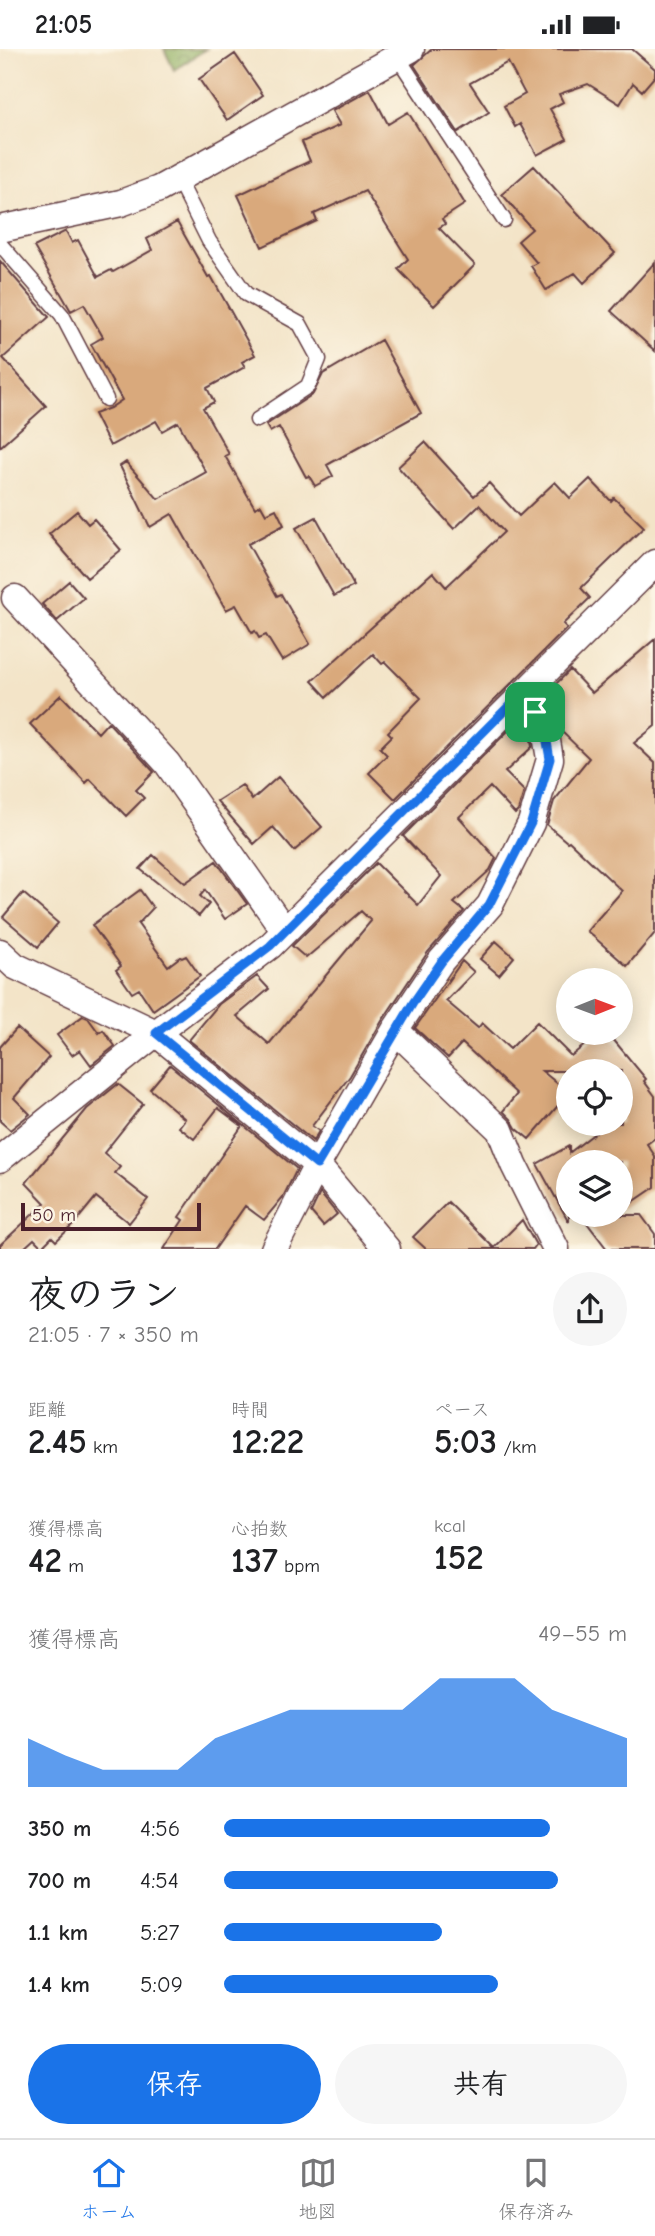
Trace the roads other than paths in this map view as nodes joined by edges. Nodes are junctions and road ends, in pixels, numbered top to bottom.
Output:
1 (404, 53) edge
2 (178, 179) junction
3 (504, 220) dead end
4 (0, 229) edge
5 (0, 244) edge
6 (106, 399) dead end
7 (257, 420) dead end
8 (655, 563) edge
9 (15, 598) dead end
10 (520, 695) junction
11 (284, 930) junction
12 (0, 952) edge
13 (395, 1030) junction
14 (156, 1033) junction
15 (0, 1159) edge
16 (317, 1165) junction
17 (274, 1249) edge
18 (387, 1249) edge
19 (555, 1249) edge

1 - 2 street
1 - 3 lane
2 - 4 street
2 - 7 lane
5 - 6 lane
8 - 10 street
9 - 11 street
10 - 11 street
10 - 13 street
11 - 14 street
12 - 14 street
13 - 16 street
13 - 19 street
14 - 15 street
14 - 16 street
16 - 17 street
16 - 18 street

